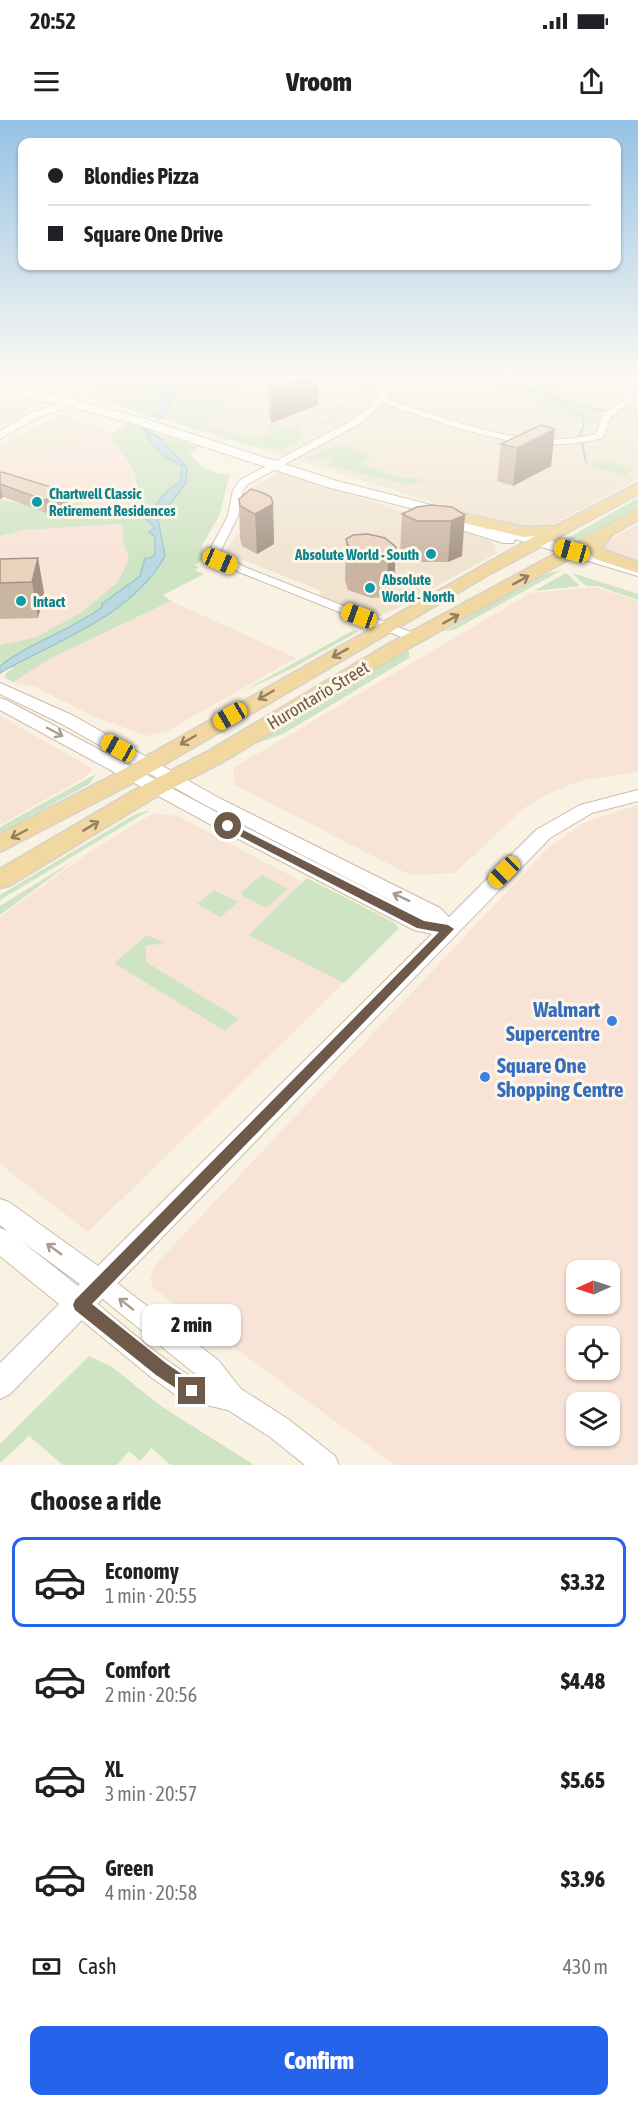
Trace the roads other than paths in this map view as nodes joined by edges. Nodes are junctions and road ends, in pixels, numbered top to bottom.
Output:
1 (192, 440) edge
2 (322, 440) edge
3 (515, 440) edge
4 (578, 440) edge
5 (272, 466) junction
6 (638, 488) edge
7 (610, 505) junction
8 (425, 510) junction
9 (638, 514) edge
10 (462, 518) junction
11 (620, 525) junction
12 (534, 544) junction
13 (567, 554) junction
14 (638, 569) edge
15 (638, 581) edge
16 (387, 627) junction
17 (414, 638) junction
18 (1, 693) edge
19 (139, 769) junction
20 (166, 783) junction
21 (638, 795) edge
22 (0, 844) edge
23 (0, 880) edge
24 (448, 929) junction
25 (0, 1210) edge
26 (0, 1240) edge
27 (101, 1284) junction
28 (81, 1305) junction
29 (0, 1384) edge
30 (232, 1398) junction
31 (326, 1465) edge

1 - 5 main road
2 - 5 street
3 - 4 street
5 - 8 main road
5 - 16 street
6 - 7 main road, Hurontario Street
7 - 10 main road
7 - 12 main road, Hurontario Street
8 - 10 main road
8 - 12 main road
9 - 11 main road, Hurontario Street
10 - 12 main road
11 - 13 main road, Hurontario Street
11 - 14 main road
12 - 13 main road
12 - 16 main road, Hurontario Street
13 - 14 main road
13 - 15 main road
17 -> 13 main road, Hurontario Street
16 - 17 street
16 -> 19 main road, Hurontario Street
17 - 20 main road, Hurontario Street
18 - 19 street
19 - 20 street
19 -> 22 main road, Hurontario Street
23 -> 20 main road, Hurontario Street
20 - 24 street
21 - 24 street
24 - 27 street
27 -> 25 street
26 - 28 street
27 - 28 street
30 -> 27 street
28 - 29 street
28 - 30 street
30 - 31 street

